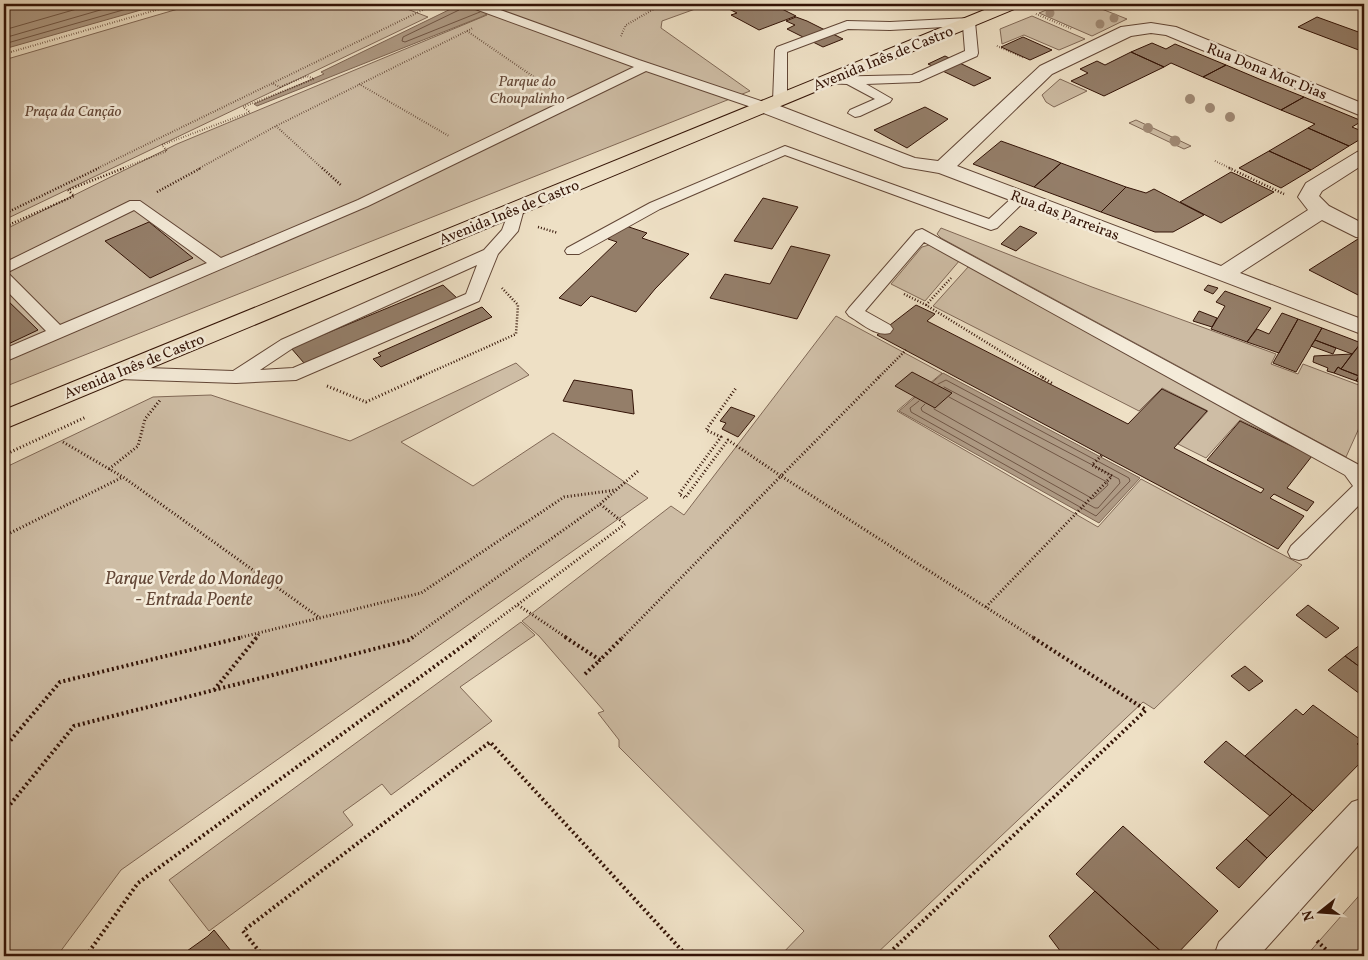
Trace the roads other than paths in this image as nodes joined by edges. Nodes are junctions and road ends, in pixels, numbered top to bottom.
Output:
1 (474, 4) edge
2 (1013, 4) edge
3 (969, 22) junction
4 (645, 67) junction
5 (829, 80) junction
6 (850, 80) junction
7 (772, 104) junction
8 (1364, 111) edge
9 (855, 113) dead end
10 (1364, 156) edge
11 (943, 168) junction
12 (1020, 198) junction
13 (516, 209) junction
14 (1321, 211) junction
15 (1364, 212) edge
16 (934, 221) junction
17 (1364, 232) edge
18 (573, 251) dead end
19 (487, 261) junction
20 (219, 264) junction
21 (4, 269) edge
22 (1223, 274) junction
23 (4, 279) edge
24 (1364, 328) edge
25 (884, 329) dead end
26 (58, 333) junction
27 (4, 356) edge
28 (118, 373) junction
29 (236, 378) junction
30 (4, 420) edge
31 (1364, 487) edge
32 (1299, 552) dead end
33 (1364, 814) edge
34 (1233, 956) edge

1 - 4 lane
2 - 3 main road, Avenida Inês de Castro
3 - 5 main road, Avenida Inês de Castro
3 - 6 lane
3 - 7 lane
4 - 7 lane
4 - 20 lane
5 - 6 lane
5 - 7 main road, Avenida Inês de Castro
6 - 9 lane
7 - 11 street, Rua das Parreiras
7 - 13 main road, Avenida Inês de Castro
8 - 11 street, Rua Dona Mor Dias
10 - 14 street
11 - 12 street, Rua das Parreiras
12 - 16 lane
12 - 22 street, Rua das Parreiras
13 - 19 lane
13 - 28 main road, Avenida Inês de Castro
14 - 15 street
14 - 17 street
14 - 22 street
16 - 18 lane
16 - 25 lane
16 - 31 lane
19 - 29 lane
19 - 29 lane
20 - 21 lane
20 - 26 lane
22 - 24 street, Rua das Parreiras
23 - 26 lane
26 - 27 lane
28 - 29 lane
28 - 30 main road, Avenida Inês de Castro
31 - 32 lane
33 - 34 street

